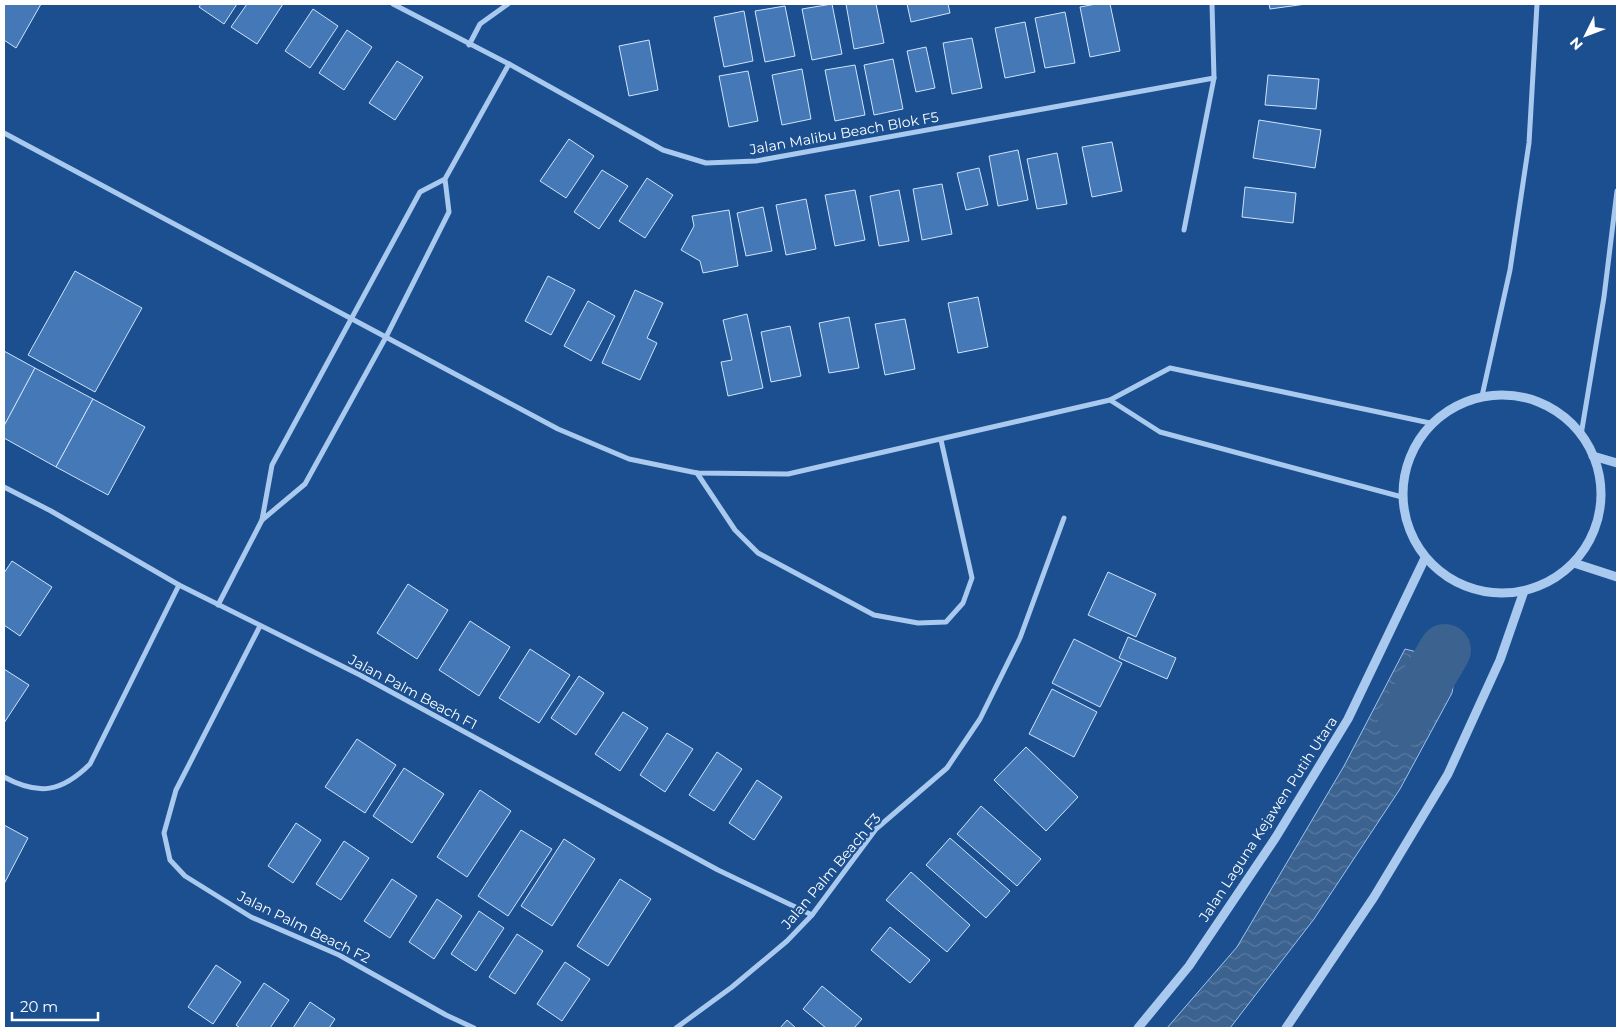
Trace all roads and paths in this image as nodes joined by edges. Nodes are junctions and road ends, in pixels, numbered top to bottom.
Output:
1 (393, 4) edge
2 (508, 4) edge
3 (1212, 4) edge
4 (1537, 4) edge
5 (469, 45) junction
6 (509, 64) junction
7 (1214, 78) junction
8 (4, 132) edge
9 (445, 178) junction
10 (1617, 191) edge
11 (1184, 230) dead end
12 (351, 319) junction
13 (386, 337) junction
14 (1482, 396) junction
15 (1110, 400) junction
16 (1430, 423) junction
17 (1582, 435) junction
18 (940, 440) junction
19 (1593, 456) junction
20 (1617, 463) edge
21 (697, 474) junction
22 (4, 487) edge
23 (1402, 497) junction
24 (1064, 518) dead end
25 (262, 520) junction
26 (1426, 558) junction
27 (1574, 563) junction
28 (1617, 577) edge
29 (179, 585) junction
30 (1524, 591) junction
31 (218, 605) junction
32 (260, 626) junction
33 (4, 776) edge
34 (812, 915) junction
35 (474, 1028) edge
36 (676, 1028) edge
37 (1138, 1028) edge
38 (1286, 1028) edge

1 - 5 street, Jalan Malibu Beach Blok F5
2 - 5 street
3 - 7 street
4 - 14 street
5 - 6 street, Jalan Malibu Beach Blok F5
6 - 7 street, Jalan Malibu Beach Blok F5
6 - 9 street
7 - 11 street
8 - 12 street
9 - 12 street
9 - 13 street
10 - 17 street
12 - 13 street
12 - 25 street
13 - 21 street
13 - 25 street
14 - 16 street
14 - 17 street
15 - 16 street
15 - 18 street
15 - 23 street
16 - 23 street
17 - 19 street
18 - 21 street
18 - 21 street
19 - 20 street
19 - 27 street
22 - 29 street, Jalan Palm Beach F1
23 - 26 street
24 - 34 street, Jalan Palm Beach F3
25 - 31 street
26 - 30 street
26 - 37 street, Jalan Laguna Kejawen Putih Utara
27 - 28 street
27 - 30 street
29 - 31 street, Jalan Palm Beach F1
29 - 33 street
30 - 38 street
31 - 32 street, Jalan Palm Beach F1
32 - 34 street, Jalan Palm Beach F1
32 - 35 street, Jalan Palm Beach F2
34 - 36 street, Jalan Palm Beach F3

